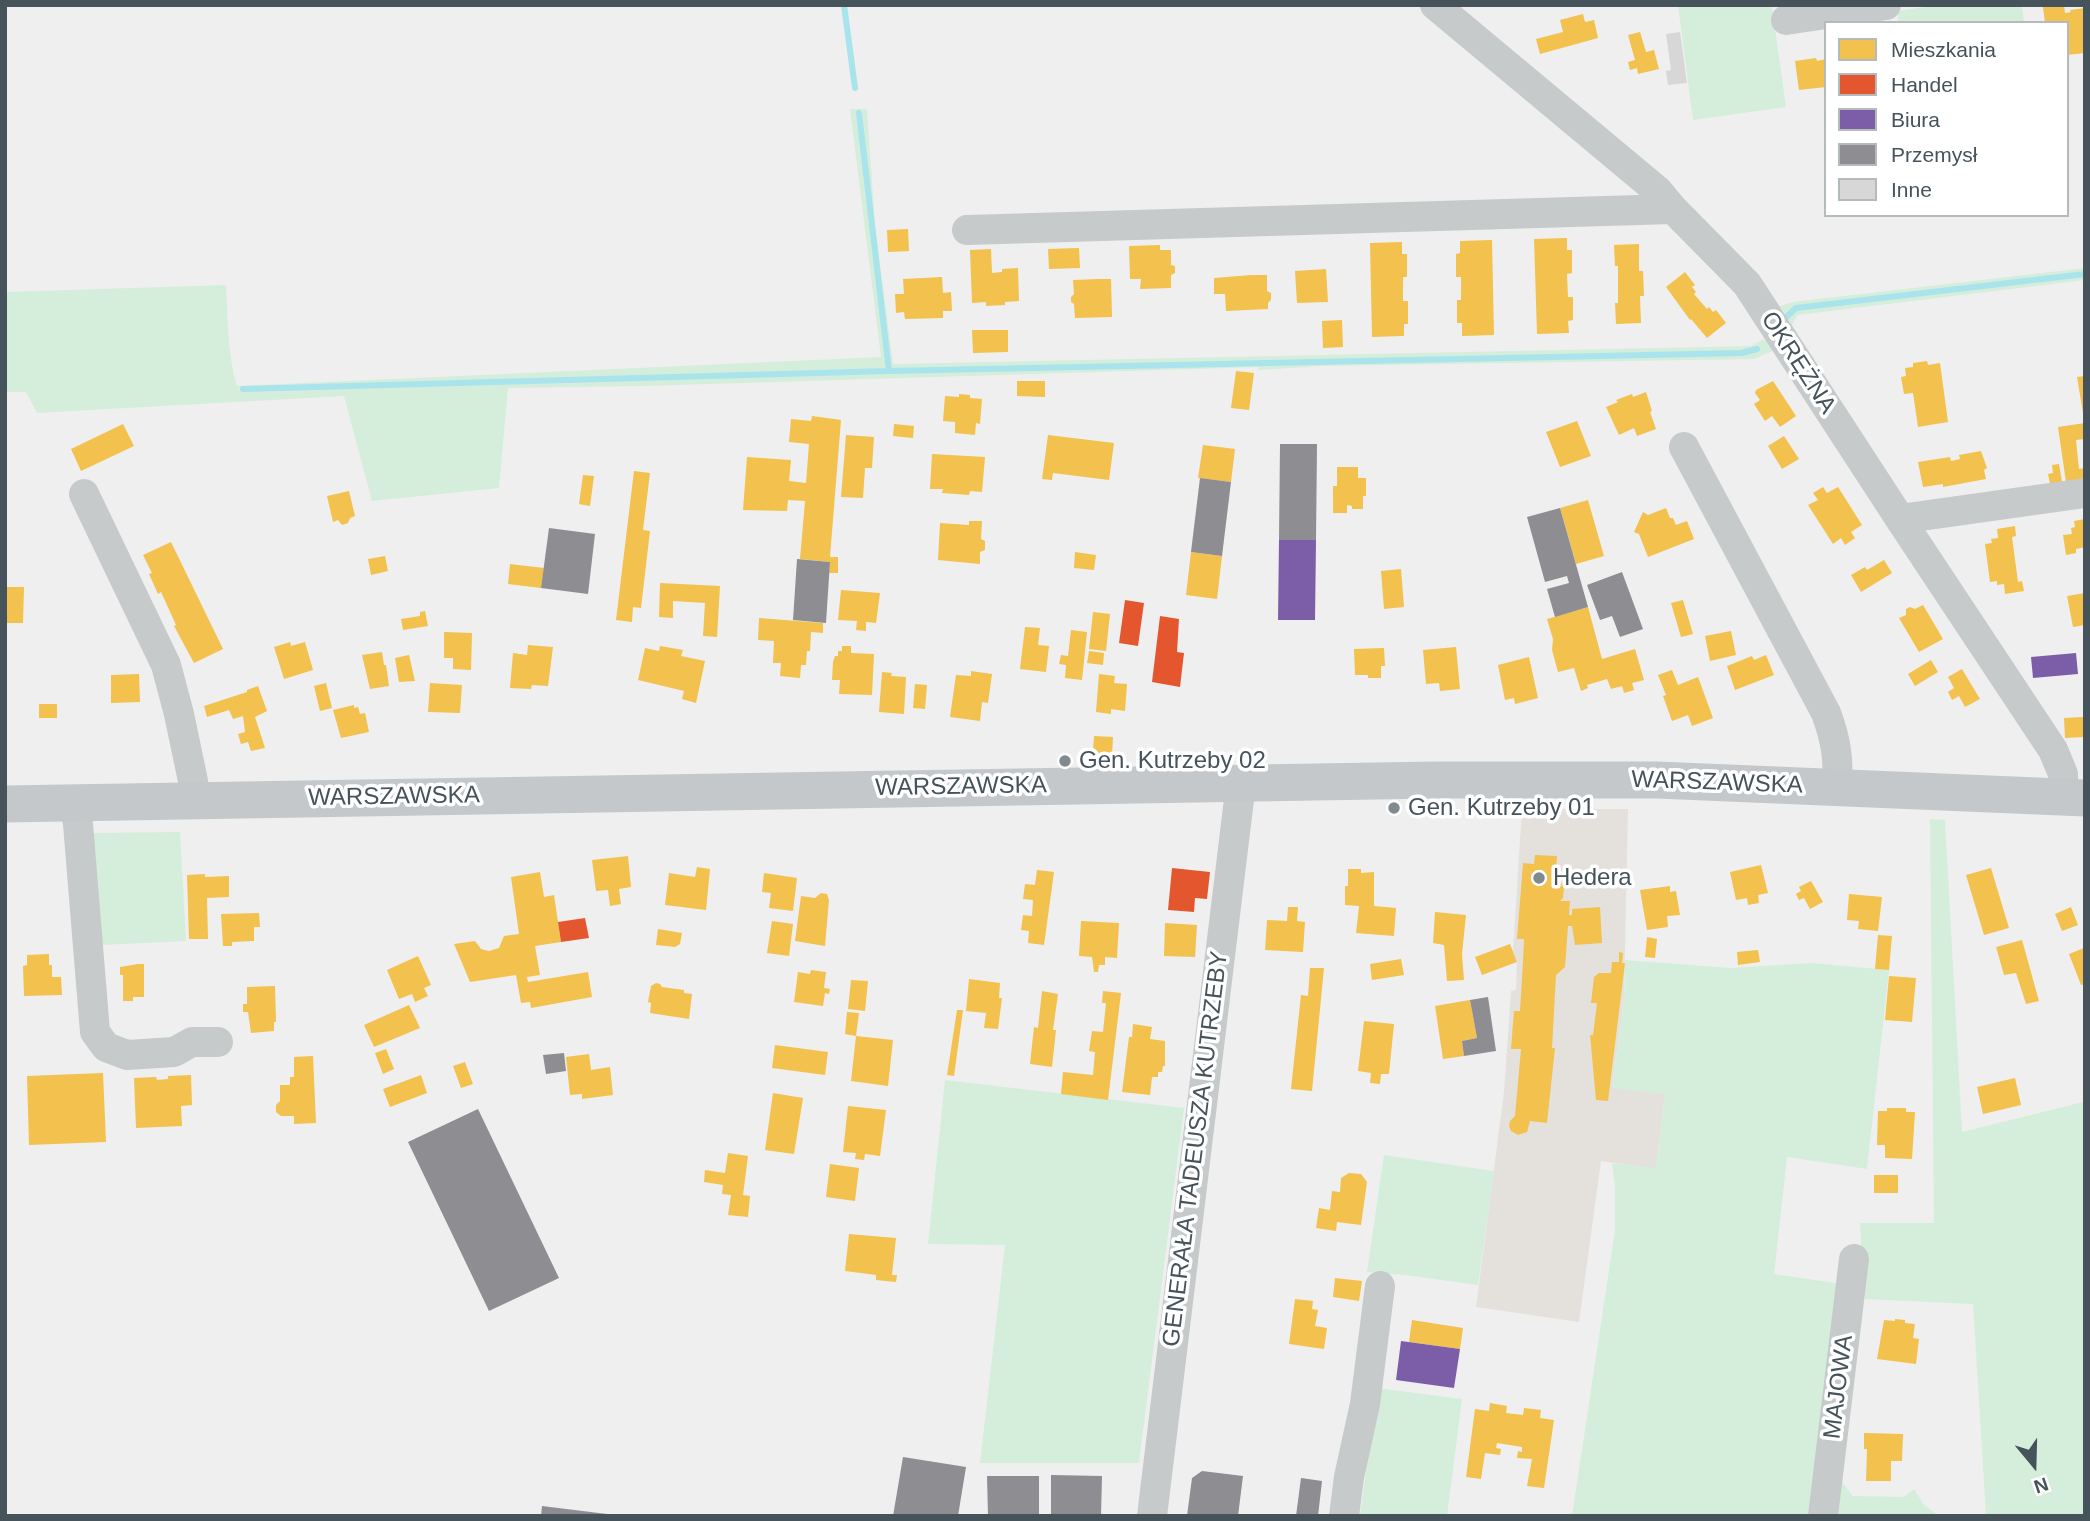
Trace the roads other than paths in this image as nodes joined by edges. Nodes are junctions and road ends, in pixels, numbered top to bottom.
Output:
1 (1434, 5) edge
2 (1886, 5) edge
3 (1786, 20) dead end
4 (1673, 209) junction
5 (967, 230) dead end
6 (1684, 447) dead end
7 (2085, 493) edge
8 (84, 494) dead end
9 (1900, 519) junction
10 (1241, 783) junction
11 (1837, 787) junction
12 (2074, 798) edge
13 (195, 800) junction
14 (74, 802) junction
15 (5, 804) edge
16 (218, 1042) dead end
17 (1854, 1259) dead end
18 (1380, 1286) dead end
19 (1152, 1516) edge
20 (1344, 1516) edge
21 (1823, 1516) edge

1 - 4 street, OKRĘŻNA
2 - 3 street
4 - 5 street
4 - 9 street, OKRĘŻNA
6 - 11 street
7 - 9 street
8 - 13 street
9 - 12 street, OKRĘŻNA
10 - 11 main road, WARSZAWSKA
10 - 13 main road, WARSZAWSKA
10 - 19 street, GENERAŁA TADEUSZA KUTRZEBY
11 - 12 main road, WARSZAWSKA
13 - 14 main road, WARSZAWSKA
14 - 15 main road, WARSZAWSKA
14 - 16 street
17 - 21 street, MAJOWA
18 - 20 street

